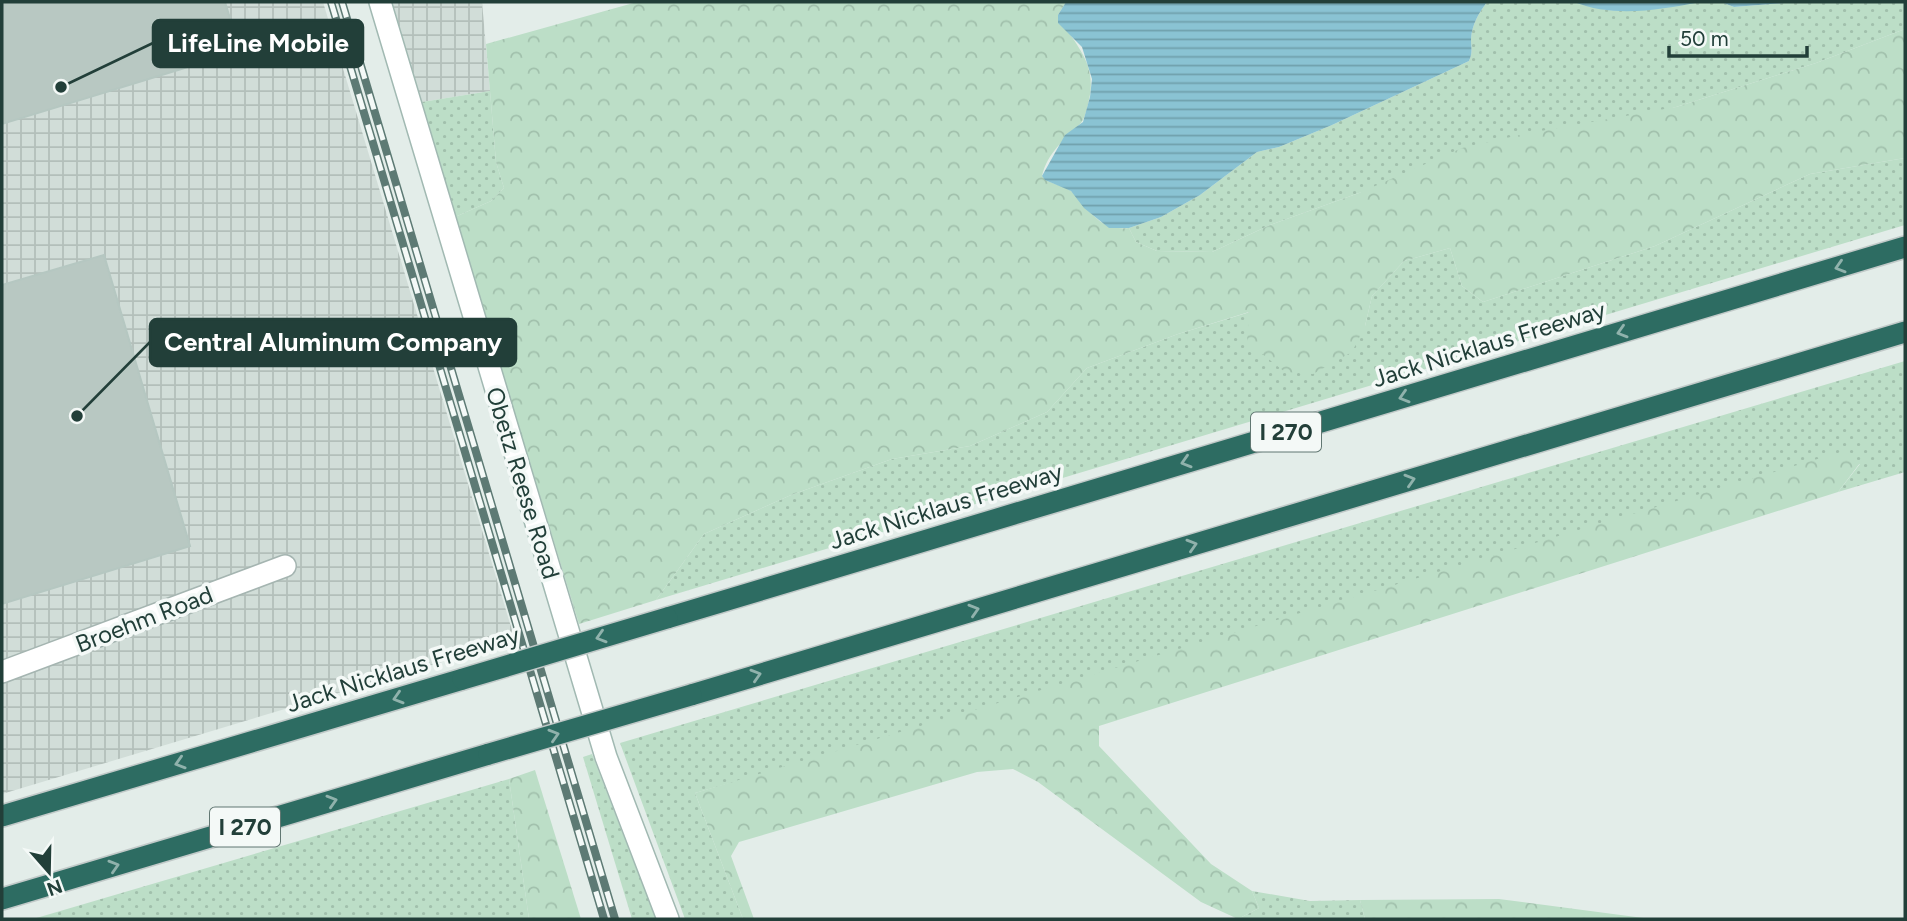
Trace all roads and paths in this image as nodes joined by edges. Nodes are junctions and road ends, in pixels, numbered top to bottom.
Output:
1 (380, 2) edge
2 (1905, 247) edge
3 (1905, 332) edge
4 (285, 566) dead end
5 (2, 672) edge
6 (2, 816) edge
7 (2, 900) edge
8 (668, 919) edge

1 - 8 street, Obetz Reese Road
2 -> 6 highway, Jack Nicklaus Freeway / I 270, bridge
7 -> 3 highway, I 270, bridge
4 - 5 street, Broehm Road

